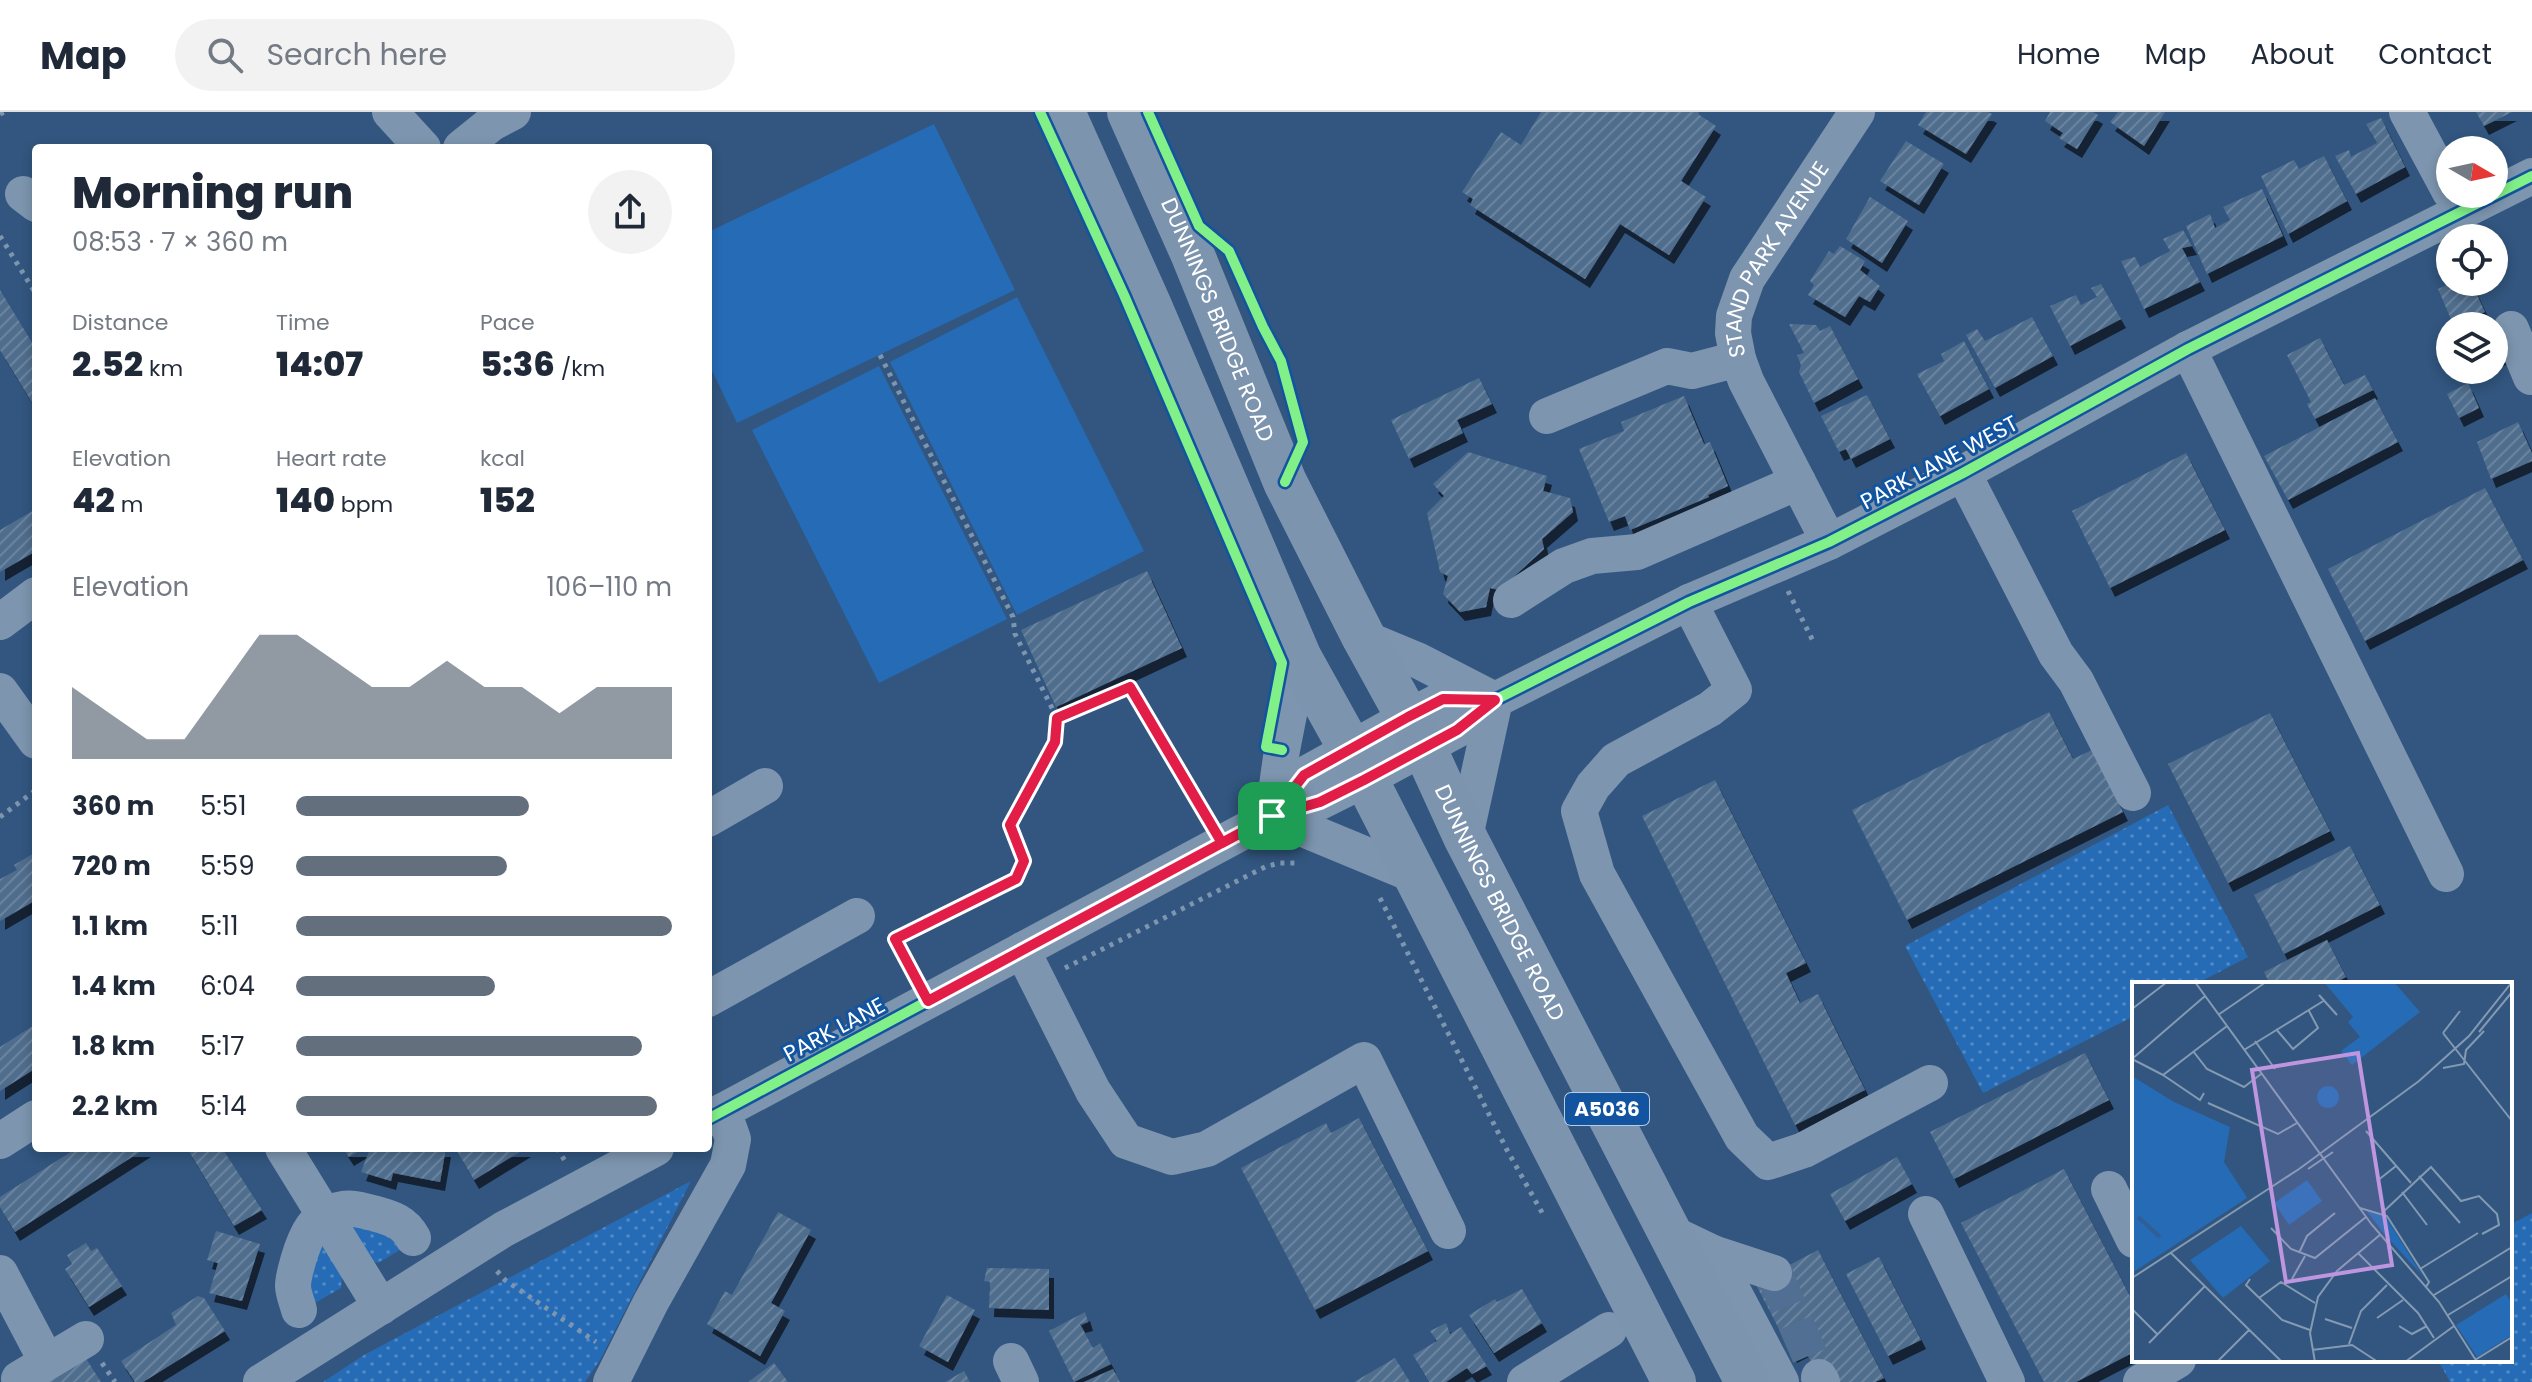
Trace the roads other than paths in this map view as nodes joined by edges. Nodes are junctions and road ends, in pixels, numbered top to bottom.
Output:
1 (390, 112) edge
2 (513, 112) edge
3 (1063, 112) edge
4 (1129, 112) edge
5 (1857, 112) edge
6 (2407, 112) edge
7 (419, 144) edge
8 (466, 144) edge
9 (2436, 166) edge
10 (2532, 176) edge
11 (2508, 183) edge
12 (2438, 208) edge
13 (2511, 329) dead end
14 (2188, 349) junction
15 (1738, 359) junction
16 (2522, 379) edge
17 (1547, 416) dead end
18 (1963, 473) junction
19 (1798, 482) junction
20 (1829, 542) junction
21 (32, 598) edge
22 (1511, 600) dead end
23 (1689, 602) junction
24 (0, 622) edge
25 (1364, 638) junction
26 (1300, 658) junction
27 (0, 691) edge
28 (1495, 700) junction
29 (32, 735) edge
30 (1385, 749) junction
31 (765, 786) dead end
32 (2133, 793) dead end
33 (712, 813) edge
34 (1272, 816) junction
35 (1465, 837) junction
36 (1412, 874) junction
37 (2446, 874) dead end
38 (857, 916) dead end
39 (1022, 950) junction
40 (712, 997) edge
41 (1930, 1083) dead end
42 (716, 1115) edge
43 (32, 1121) edge
44 (0, 1141) edge
45 (285, 1152) edge
46 (636, 1152) edge
47 (590, 1161) edge
48 (2109, 1189) dead end
49 (1926, 1214) dead end
50 (325, 1216) junction
51 (1448, 1231) dead end
52 (1669, 1232) junction
53 (2132, 1236) edge
54 (413, 1238) dead end
55 (1713, 1253) junction
56 (0, 1273) edge
57 (1774, 1273) dead end
58 (381, 1307) junction
59 (299, 1310) dead end
60 (1609, 1330) dead end
61 (86, 1339) dead end
62 (2175, 1362) edge
63 (625, 1375) edge
64 (261, 1382) edge
65 (1525, 1382) edge
66 (1674, 1382) edge
67 (1747, 1382) edge
68 (1781, 1382) edge
69 (2007, 1382) edge
70 (2141, 1382) edge

1 - 7 street
2 - 8 street
3 - 26 highway, DUNNINGS BRIDGE ROAD / A5036
4 - 25 highway, DUNNINGS BRIDGE ROAD
5 - 15 street, STAND PARK AVENUE
6 - 9 street
10 - 11 street, PARK LANE WEST
12 - 14 street, PARK LANE WEST
13 - 16 street
14 - 18 street, PARK LANE WEST
14 - 37 street
15 - 17 street
15 - 19 street, STAND PARK AVENUE
18 - 20 street, PARK LANE WEST
18 - 32 street
19 - 20 street, STAND PARK AVENUE
19 - 22 street
20 - 23 street, PARK LANE WEST
21 - 24 street
23 - 28 street, PARK LANE WEST
23 - 41 street
25 - 28 street
25 - 30 highway
26 - 30 highway, DUNNINGS BRIDGE ROAD / A5036
26 - 34 street
27 - 29 street
28 - 30 street, PARK LANE WEST
28 - 35 street
30 - 34 street, PARK LANE
30 - 35 highway, DUNNINGS BRIDGE ROAD / A5036
30 - 36 highway, DUNNINGS BRIDGE ROAD / A5036
31 - 33 street
34 - 36 street
34 - 39 street, PARK LANE
35 - 52 highway, DUNNINGS BRIDGE ROAD / A5036
36 - 66 highway, DUNNINGS BRIDGE ROAD / A5036
38 - 40 street
39 - 42 street, PARK LANE
39 - 51 street
42 - 63 street, PARK LANE
43 - 44 street
45 - 50 street
46 - 47 street
47 - 58 street
48 - 53 street
49 - 69 street
50 - 54 street
50 - 58 street
50 - 59 street
52 - 55 street
52 - 67 highway, DUNNINGS BRIDGE ROAD / A5036
55 - 57 street
55 - 68 street
56 - 61 street
58 - 64 street
60 - 65 street
62 - 70 street

